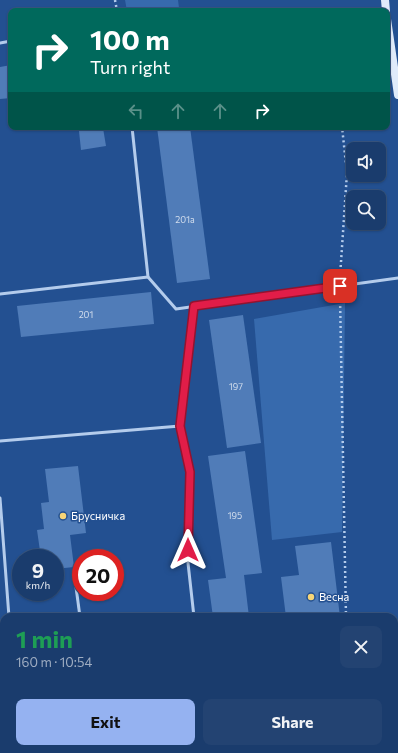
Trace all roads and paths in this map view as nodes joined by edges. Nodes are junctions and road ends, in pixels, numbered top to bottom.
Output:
1 (390, 49) edge
2 (398, 95) edge
3 (132, 130) edge
4 (342, 130) edge
5 (148, 277) junction
6 (398, 278) edge
7 (340, 286) junction
8 (0, 294) edge
9 (194, 306) junction
10 (180, 426) junction
11 (0, 441) edge
12 (0, 498) edge
13 (78, 601) edge
14 (9, 613) edge
15 (79, 613) edge
16 (194, 613) edge
17 (346, 613) edge

1 - 2 main road
3 - 5 lane
4 - 7 path
5 - 8 lane
5 - 9 lane
6 - 7 lane
7 - 9 lane
7 - 17 path
9 - 10 lane
10 - 11 lane
10 - 16 lane
12 - 14 lane
13 - 15 lane

